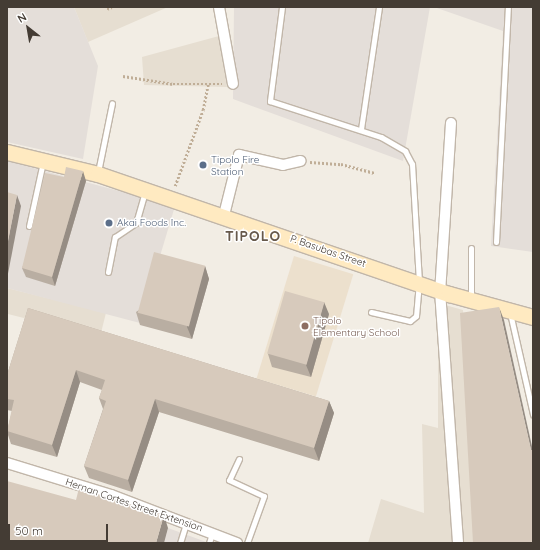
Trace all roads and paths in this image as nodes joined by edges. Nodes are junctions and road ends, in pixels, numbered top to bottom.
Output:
1 (112, 7) edge
2 (219, 7) edge
3 (282, 7) edge
4 (379, 7) edge
5 (508, 7) edge
6 (107, 9) dead end
7 (123, 76) dead end
8 (208, 84) junction
9 (233, 84) joint
10 (112, 103) dead end
11 (451, 123) dead end
12 (361, 129) junction
13 (7, 152) edge
14 (43, 161) junction
15 (301, 161) joint
16 (375, 173) dead end
17 (98, 174) junction
18 (146, 190) junction
19 (171, 198) junction
20 (224, 215) junction
21 (29, 226) dead end
22 (496, 242) dead end
23 (471, 248) dead end
24 (108, 272) dead end
25 (419, 282) junction
26 (440, 291) junction
27 (471, 301) junction
28 (371, 312) dead end
29 (510, 312) junction
30 (533, 317) edge
31 (533, 414) edge
32 (239, 459) dead end
33 (7, 464) edge
34 (186, 523) junction
35 (212, 533) junction
36 (180, 543) edge
37 (209, 543) edge
38 (237, 543) edge
39 (247, 543) edge
40 (458, 543) edge

1 - 6 path
2 - 9 street
3 - 12 lane
4 - 12 lane
5 - 22 lane
7 - 8 path
8 - 9 path
8 - 19 path
10 - 17 lane
11 - 26 street
12 - 25 lane
13 - 14 street, P. Basubas Street
14 - 17 street, P. Basubas Street
14 - 21 lane
15 - 16 path
15 - 20 street
17 - 18 street, P. Basubas Street
18 - 19 street, P. Basubas Street
18 - 24 lane
19 - 20 street, P. Basubas Street
20 - 25 street, P. Basubas Street
23 - 27 lane
25 - 26 street, P. Basubas Street
25 - 28 lane
26 - 27 street, P. Basubas Street
26 - 40 street
27 - 29 street, P. Basubas Street
29 - 30 street, P. Basubas Street
29 - 31 lane
32 - 39 lane
33 - 34 street, Hernan Cortes Street Extension
34 - 35 street, Hernan Cortes Street Extension
34 - 36 lane
35 - 37 lane
35 - 38 street, Hernan Cortes Street Extension

